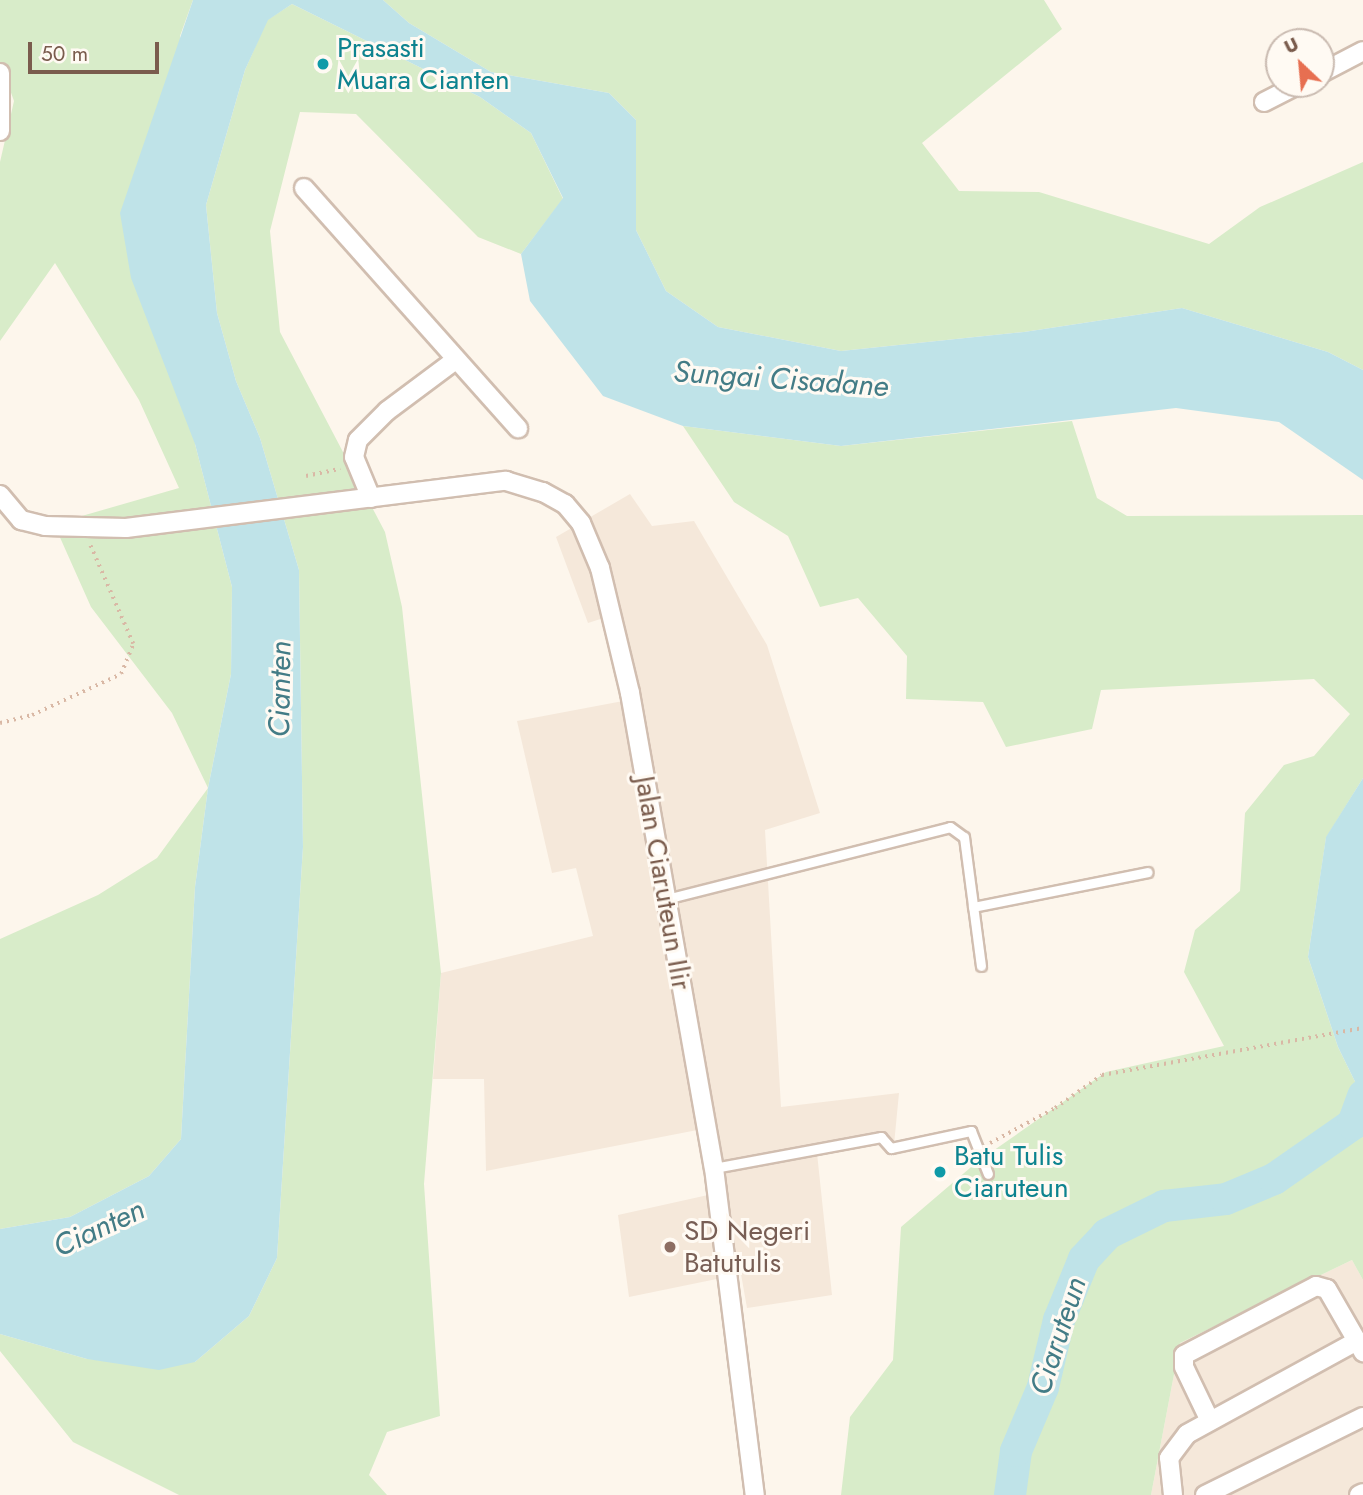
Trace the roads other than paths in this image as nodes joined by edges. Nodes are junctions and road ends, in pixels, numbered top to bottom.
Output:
1 (1363, 51) edge
2 (1335, 66) edge
3 (0, 73) edge
4 (1272, 98) edge
5 (1264, 102) dead end
6 (0, 131) edge
7 (304, 188) dead end
8 (454, 361) junction
9 (518, 428) dead end
10 (0, 495) edge
11 (371, 498) junction
12 (1148, 872) dead end
13 (664, 900) junction
14 (973, 907) junction
15 (981, 966) dead end
16 (714, 1168) junction
17 (988, 1174) dead end
18 (1360, 1347) edge
19 (1363, 1417) edge
20 (1210, 1421) junction
21 (755, 1495) edge
22 (1173, 1495) edge
23 (1205, 1495) edge

1 - 2 street
3 - 6 street
4 - 5 street
7 - 8 street
8 - 9 street
8 - 11 street
10 - 11 street, Jalan Ciaruteun Ilir
11 - 13 street, Jalan Ciaruteun Ilir
12 - 14 lane
13 - 14 lane
13 - 16 street, Jalan Ciaruteun Ilir
14 - 15 lane
16 - 17 lane
16 - 21 street, Jalan Ciaruteun Ilir
18 - 20 street
18 - 20 street
19 - 23 street
20 - 22 street

